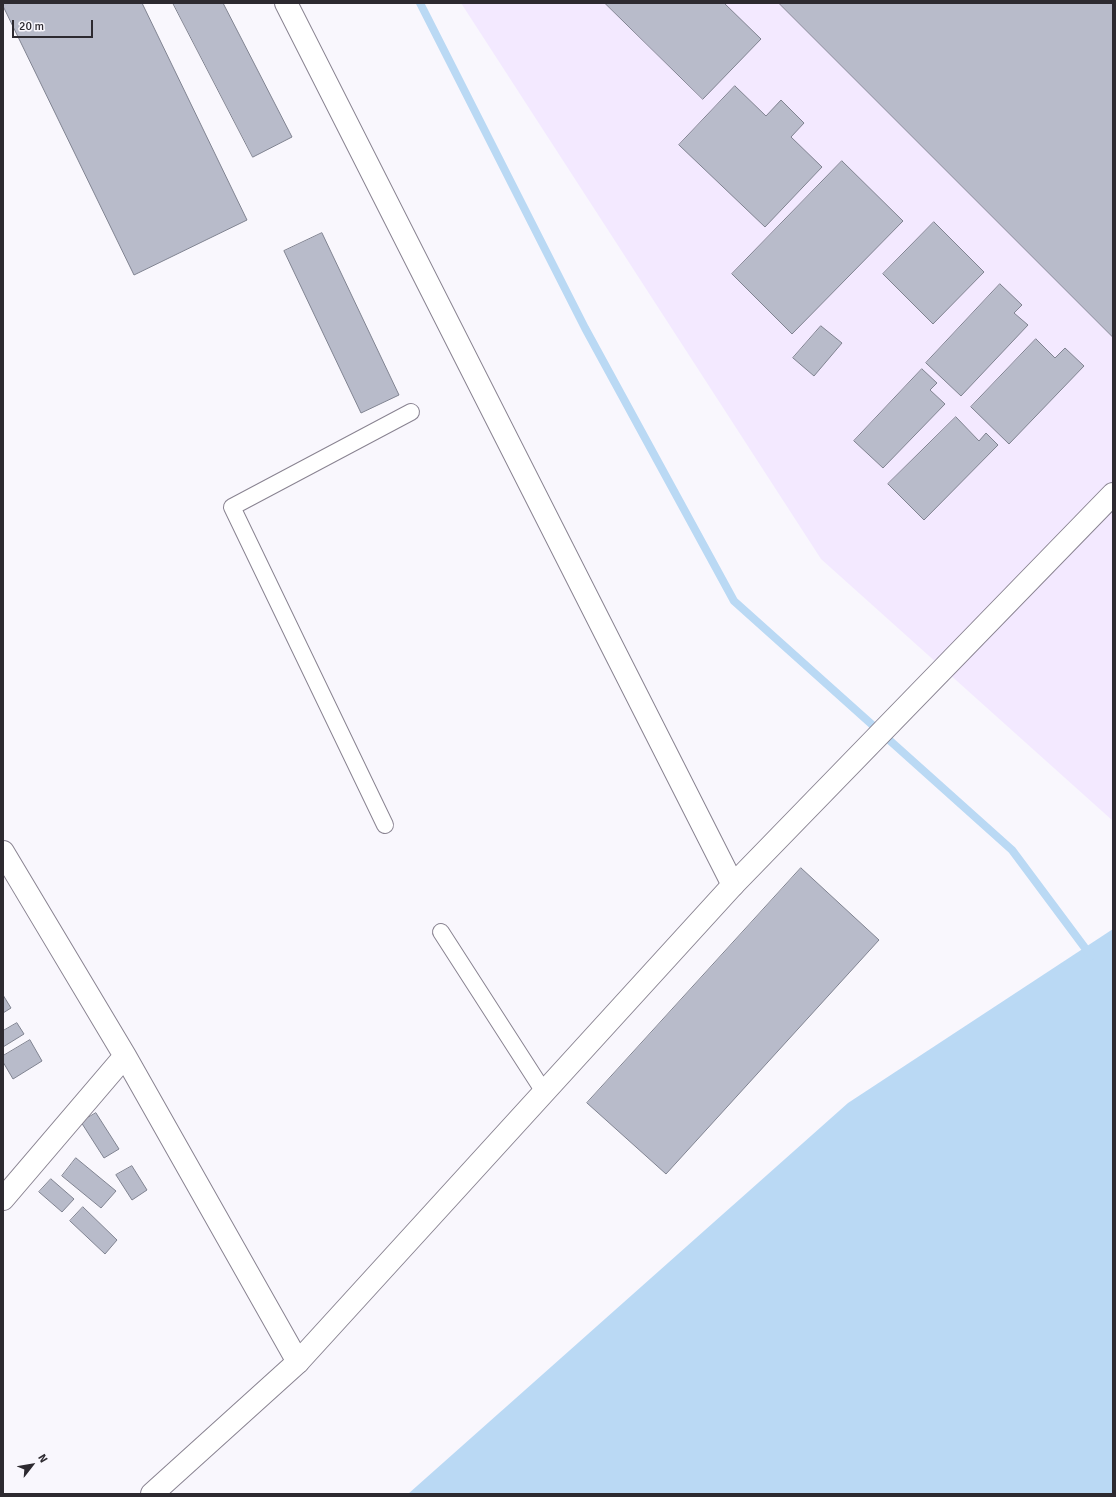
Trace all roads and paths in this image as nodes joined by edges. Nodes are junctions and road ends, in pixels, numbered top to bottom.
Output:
1 (286, 3) edge
2 (411, 412) dead end
3 (1113, 494) edge
4 (385, 824) dead end
5 (3, 852) edge
6 (733, 885) junction
7 (441, 932) dead end
8 (125, 1056) junction
9 (544, 1092) junction
10 (3, 1199) edge
11 (298, 1362) junction
12 (152, 1494) edge

1 - 6 street
2 - 4 lane
3 - 6 street
5 - 8 street
6 - 9 street
7 - 9 lane
8 - 10 street
8 - 11 street
9 - 11 street
11 - 12 street

